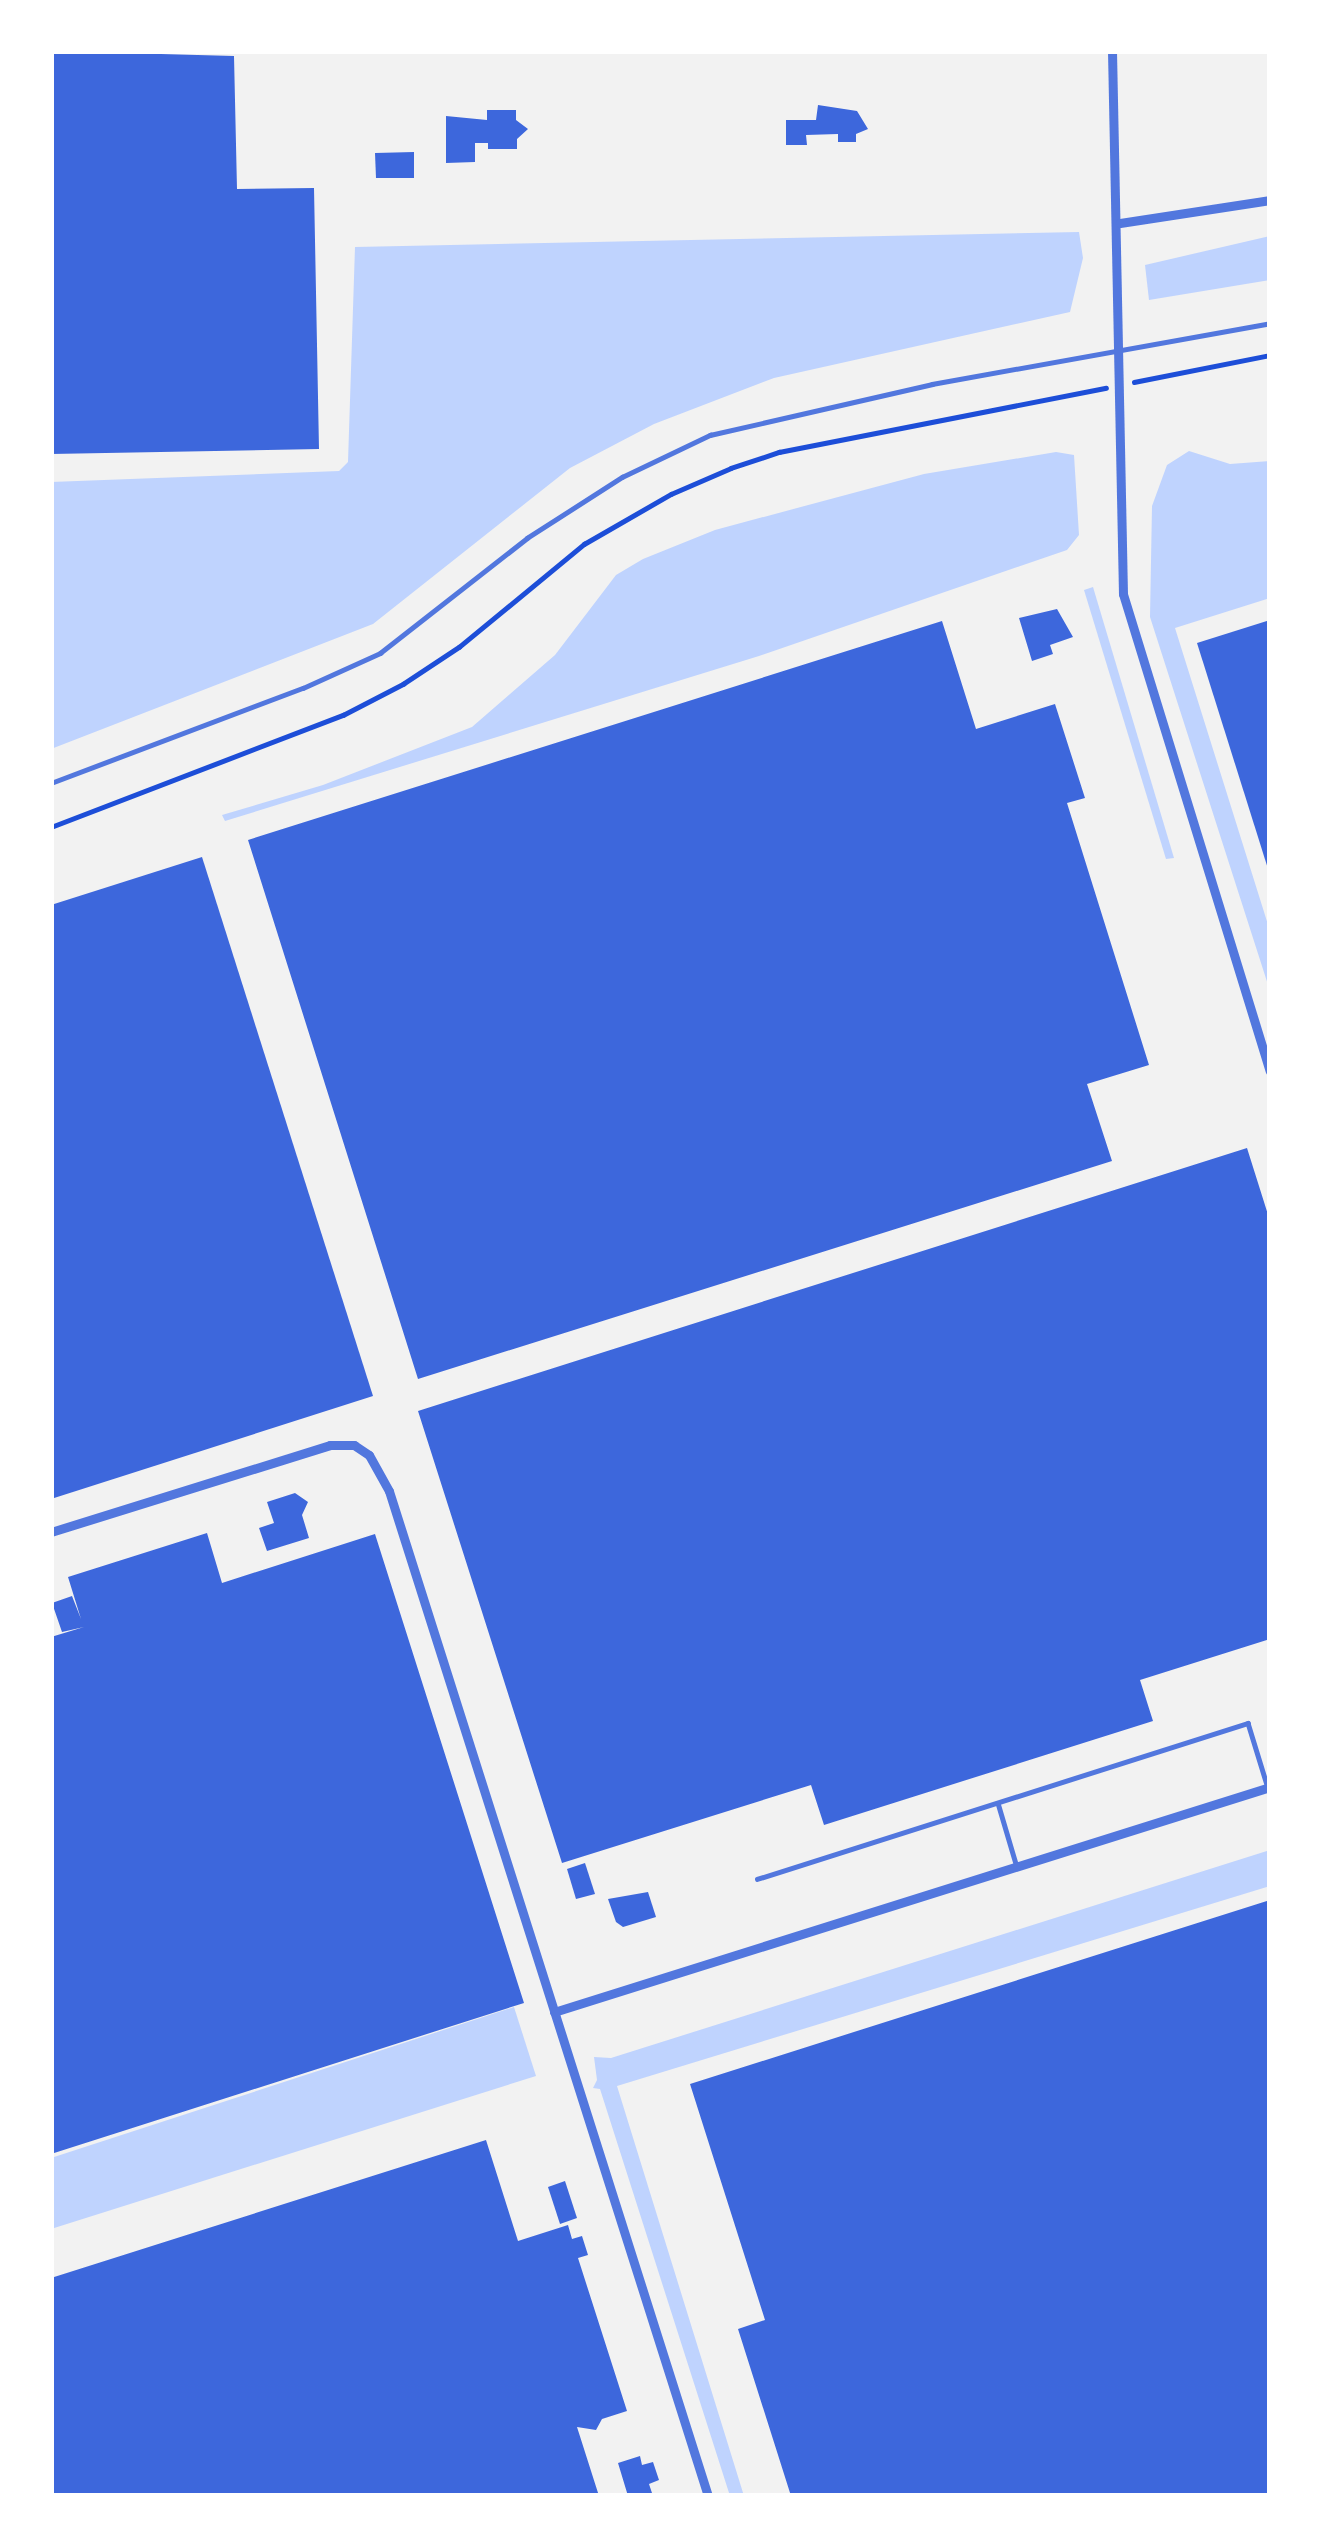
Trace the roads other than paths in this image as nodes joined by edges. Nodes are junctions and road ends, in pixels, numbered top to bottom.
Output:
1 (1112, 51) edge
2 (1270, 200) edge
3 (1120, 223) junction
4 (1270, 323) edge
5 (1119, 352) junction
6 (51, 783) edge
7 (1270, 1071) edge
8 (51, 1532) edge
9 (1269, 1788) edge
10 (998, 1802) junction
11 (1017, 1867) junction
12 (757, 1880) dead end
13 (554, 2012) junction
14 (708, 2496) edge

1 - 3 street
2 - 3 street
3 - 5 street
4 - 5 lane
5 - 6 lane
5 - 7 street
8 - 13 street
9 - 10 lane
9 - 11 street
10 - 11 lane
10 - 12 lane
11 - 13 street
13 - 14 street

